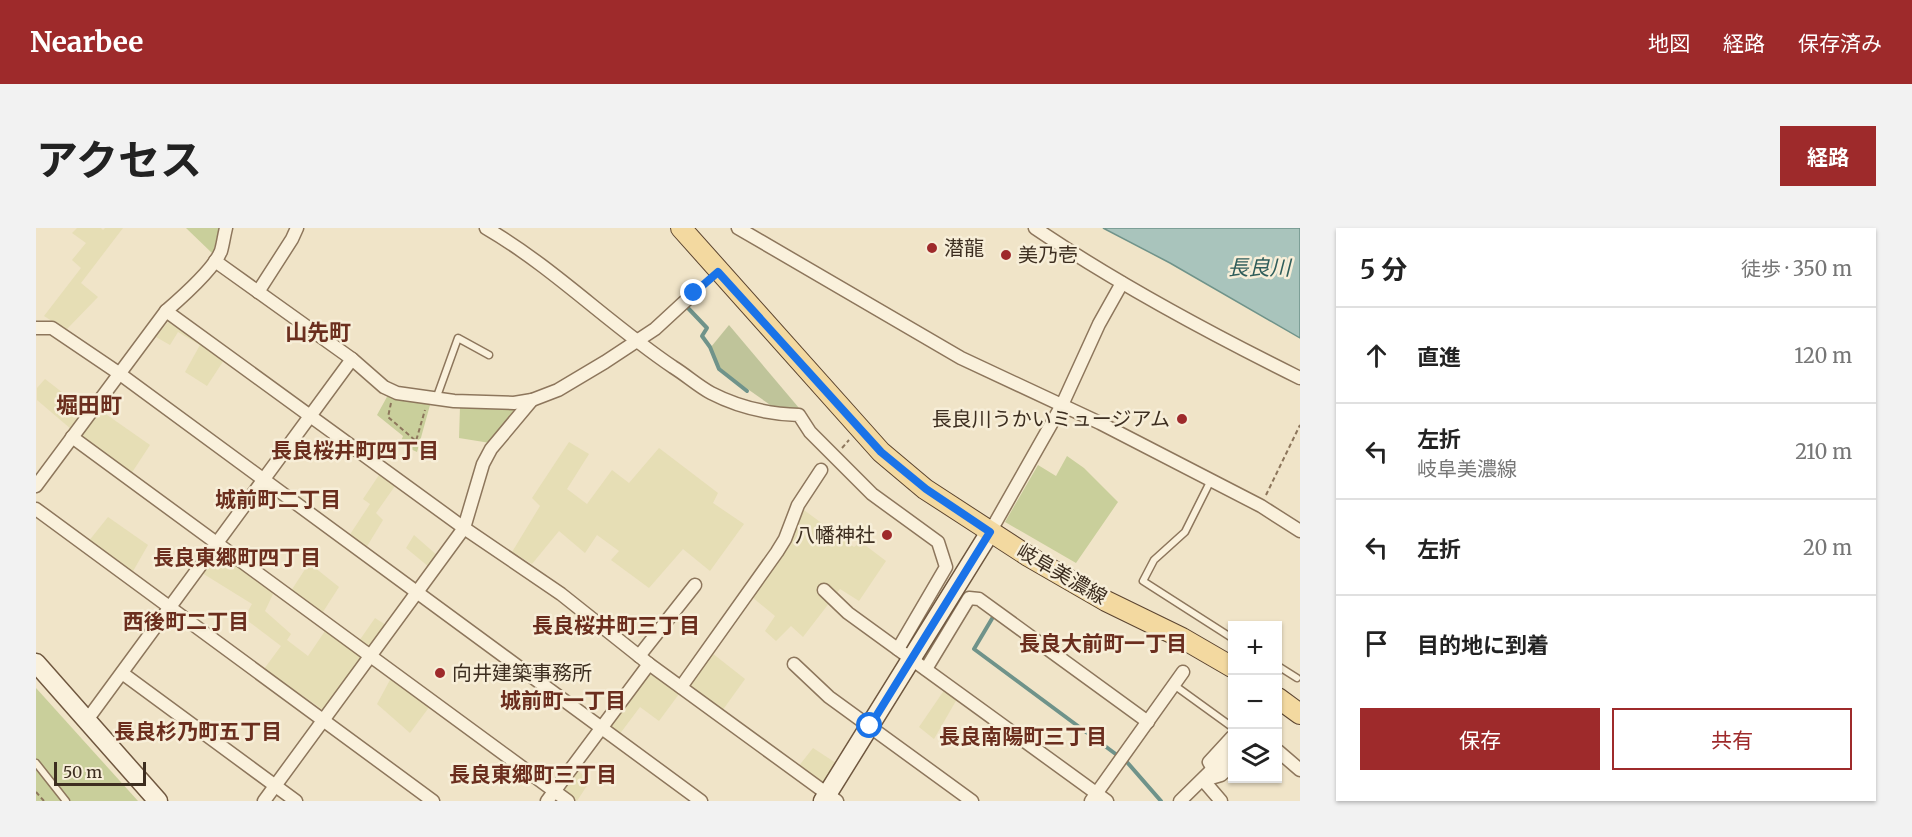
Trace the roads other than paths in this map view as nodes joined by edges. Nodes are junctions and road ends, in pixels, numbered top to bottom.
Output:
1 (226, 228) edge
2 (297, 228) edge
3 (486, 228) edge
4 (681, 228) edge
5 (738, 228) edge
6 (1035, 228) edge
7 (215, 261) junction
8 (1122, 283) junction
9 (258, 292) junction
10 (694, 293) dead end
11 (166, 311) junction
12 (36, 328) edge
13 (636, 342) junction
14 (489, 355) dead end
15 (352, 359) junction
16 (120, 374) junction
17 (1300, 378) edge
18 (432, 399) junction
19 (532, 400) junction
20 (1062, 405) junction
21 (310, 416) junction
22 (72, 437) junction
23 (822, 470) dead end
24 (264, 480) junction
25 (1211, 480) junction
26 (36, 486) edge
27 (36, 509) edge
28 (464, 528) junction
29 (1300, 531) edge
30 (990, 532) junction
31 (218, 543) junction
32 (694, 585) dead end
33 (824, 590) dead end
34 (417, 593) junction
35 (170, 607) junction
36 (1228, 635) edge
37 (371, 656) junction
38 (639, 656) junction
39 (912, 659) junction
40 (36, 663) edge
41 (649, 664) junction
42 (794, 664) dead end
43 (1228, 665) edge
44 (1282, 669) edge
45 (1183, 672) dead end
46 (122, 673) junction
47 (1297, 678) dead end
48 (1174, 685) junction
49 (681, 687) junction
50 (1282, 701) edge
51 (1300, 714) edge
52 (87, 720) junction
53 (324, 721) junction
54 (1148, 722) junction
55 (1228, 723) edge
56 (870, 726) junction
57 (601, 728) junction
58 (1228, 742) edge
59 (1282, 754) edge
60 (1228, 755) edge
61 (36, 763) edge
62 (1228, 769) edge
63 (1214, 770) junction
64 (1300, 770) edge
65 (1203, 780) junction
66 (276, 786) junction
67 (551, 796) edge
68 (1098, 798) edge
69 (830, 799) edge
70 (66, 801) edge
71 (158, 801) edge
72 (264, 801) edge
73 (296, 801) edge
74 (433, 801) edge
75 (568, 801) edge
76 (701, 801) edge
77 (972, 801) edge
78 (1180, 801) edge
79 (1221, 801) edge

1 - 7 street
2 - 9 street
3 - 13 street
4 - 30 main road, 岐阜美濃線
5 - 20 street
6 - 8 street
7 - 9 street
7 - 11 street
8 - 17 street
8 - 20 street
9 - 15 street
10 - 13 street
11 - 16 street
11 - 21 street
12 - 16 street
13 - 19 street
13 - 39 street
14 - 18 lane
15 - 18 street
15 - 21 street
16 - 22 street
16 - 24 street
18 - 19 street
19 - 28 street
20 - 25 street
20 - 30 street
21 - 24 street
21 - 28 street
22 - 26 street
22 - 31 street
23 - 49 street
24 - 31 street
24 - 34 street
25 - 29 street
25 - 36 lane
27 - 35 street
28 - 34 street
28 - 38 street
30 - 39 street
30 - 43 main road, 岐阜美濃線
31 - 35 street
31 - 37 street
32 - 38 street
33 - 39 street
34 - 37 street
34 - 57 street
35 - 46 street
35 - 53 street
37 - 53 street
37 - 67 street
38 - 41 street
39 - 54 street
39 - 56 street
39 - 68 street
40 - 52 street
41 - 49 street
41 - 57 street
42 - 56 street
44 - 47 lane
45 - 48 street
46 - 52 street
46 - 66 street
48 - 54 street
48 - 55 lane
49 - 69 street
50 - 51 main road
52 - 71 street
53 - 66 street
53 - 74 street
54 - 68 street
56 - 69 street
56 - 77 street
57 - 67 street
57 - 76 street
58 - 63 street
59 - 64 street
60 - 63 street
61 - 70 lane
62 - 65 street
63 - 65 street
65 - 78 street
65 - 79 street
66 - 72 street
66 - 73 street
67 - 75 street

